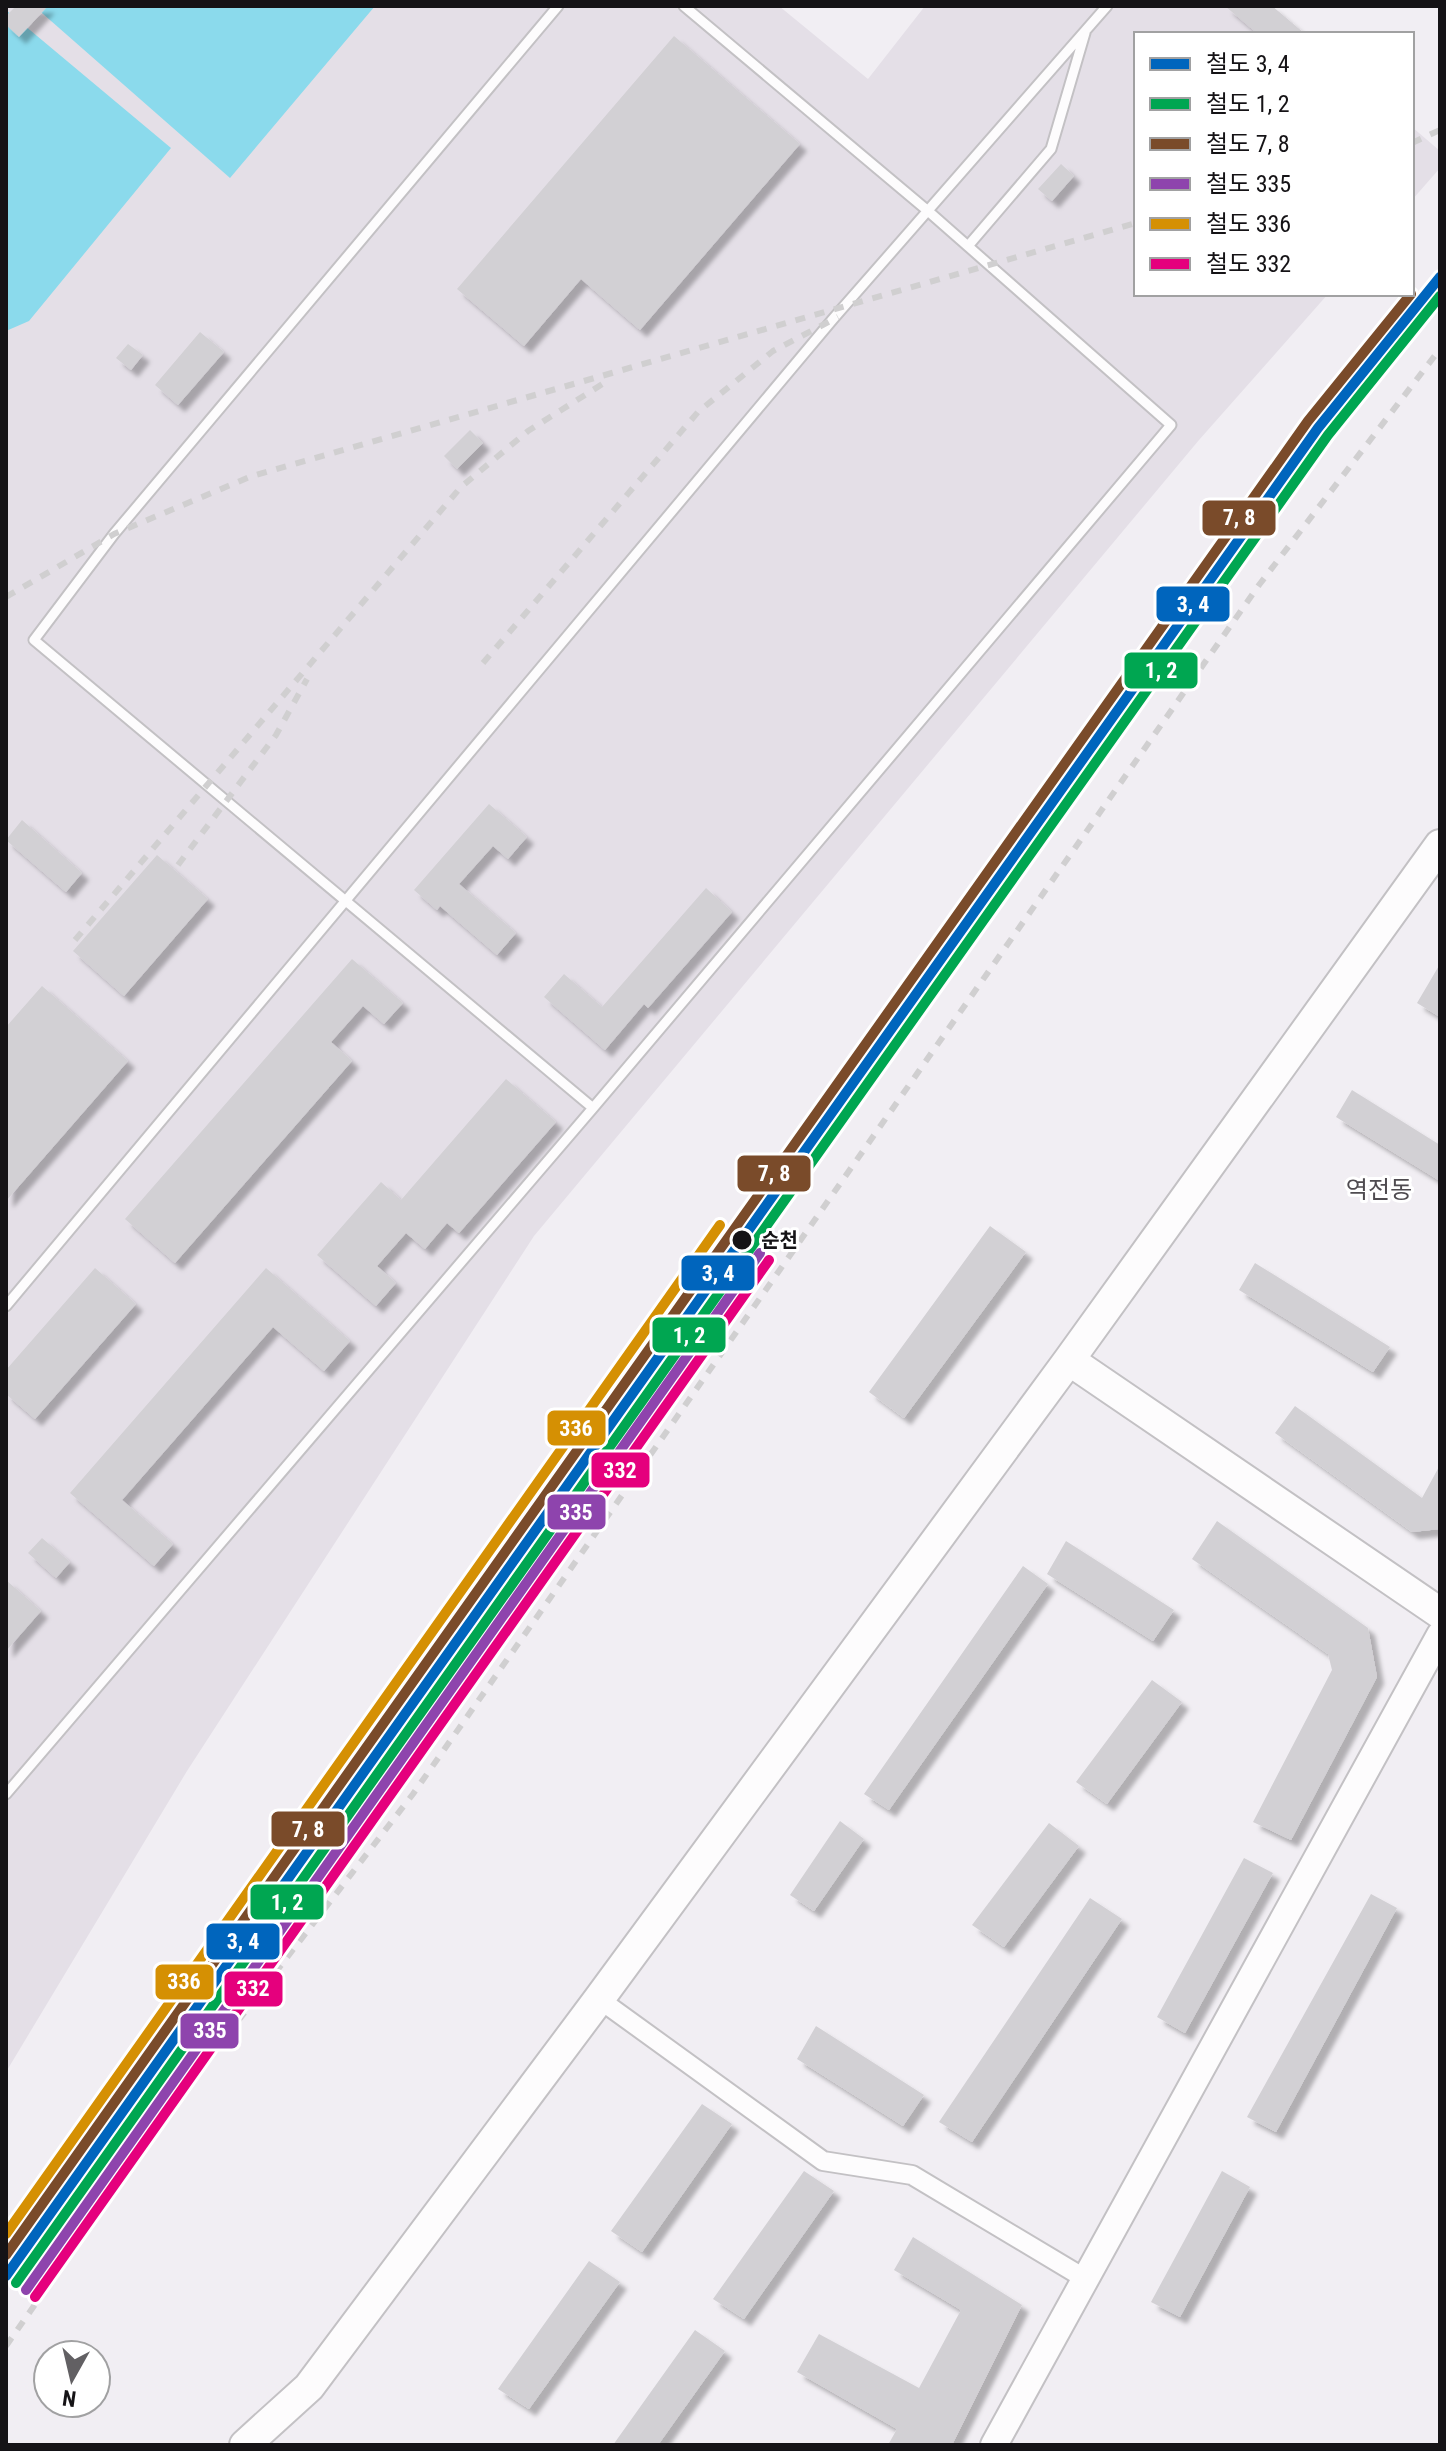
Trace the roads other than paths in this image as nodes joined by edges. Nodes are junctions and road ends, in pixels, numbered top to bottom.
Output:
1 (558, 6) edge
2 (684, 6) edge
3 (1107, 6) edge
4 (1086, 29) junction
5 (928, 211) junction
6 (968, 246) junction
7 (1440, 845) edge
8 (349, 900) junction
9 (593, 1108) junction
10 (6, 1306) edge
11 (1069, 1360) junction
12 (1440, 1613) edge
13 (1440, 1635) edge
14 (6, 1794) edge
15 (599, 1999) junction
16 (1084, 2278) junction
17 (245, 2445) edge
18 (994, 2445) edge

1 - 8 lane
2 - 5 lane
3 - 4 lane
4 - 5 lane
4 - 6 lane
5 - 6 lane
5 - 8 lane
6 - 9 lane
7 - 11 main road
8 - 9 lane
8 - 10 lane
9 - 14 lane
11 - 12 main road
11 - 15 main road
13 - 16 main road
15 - 16 street
15 - 17 main road
16 - 18 main road

